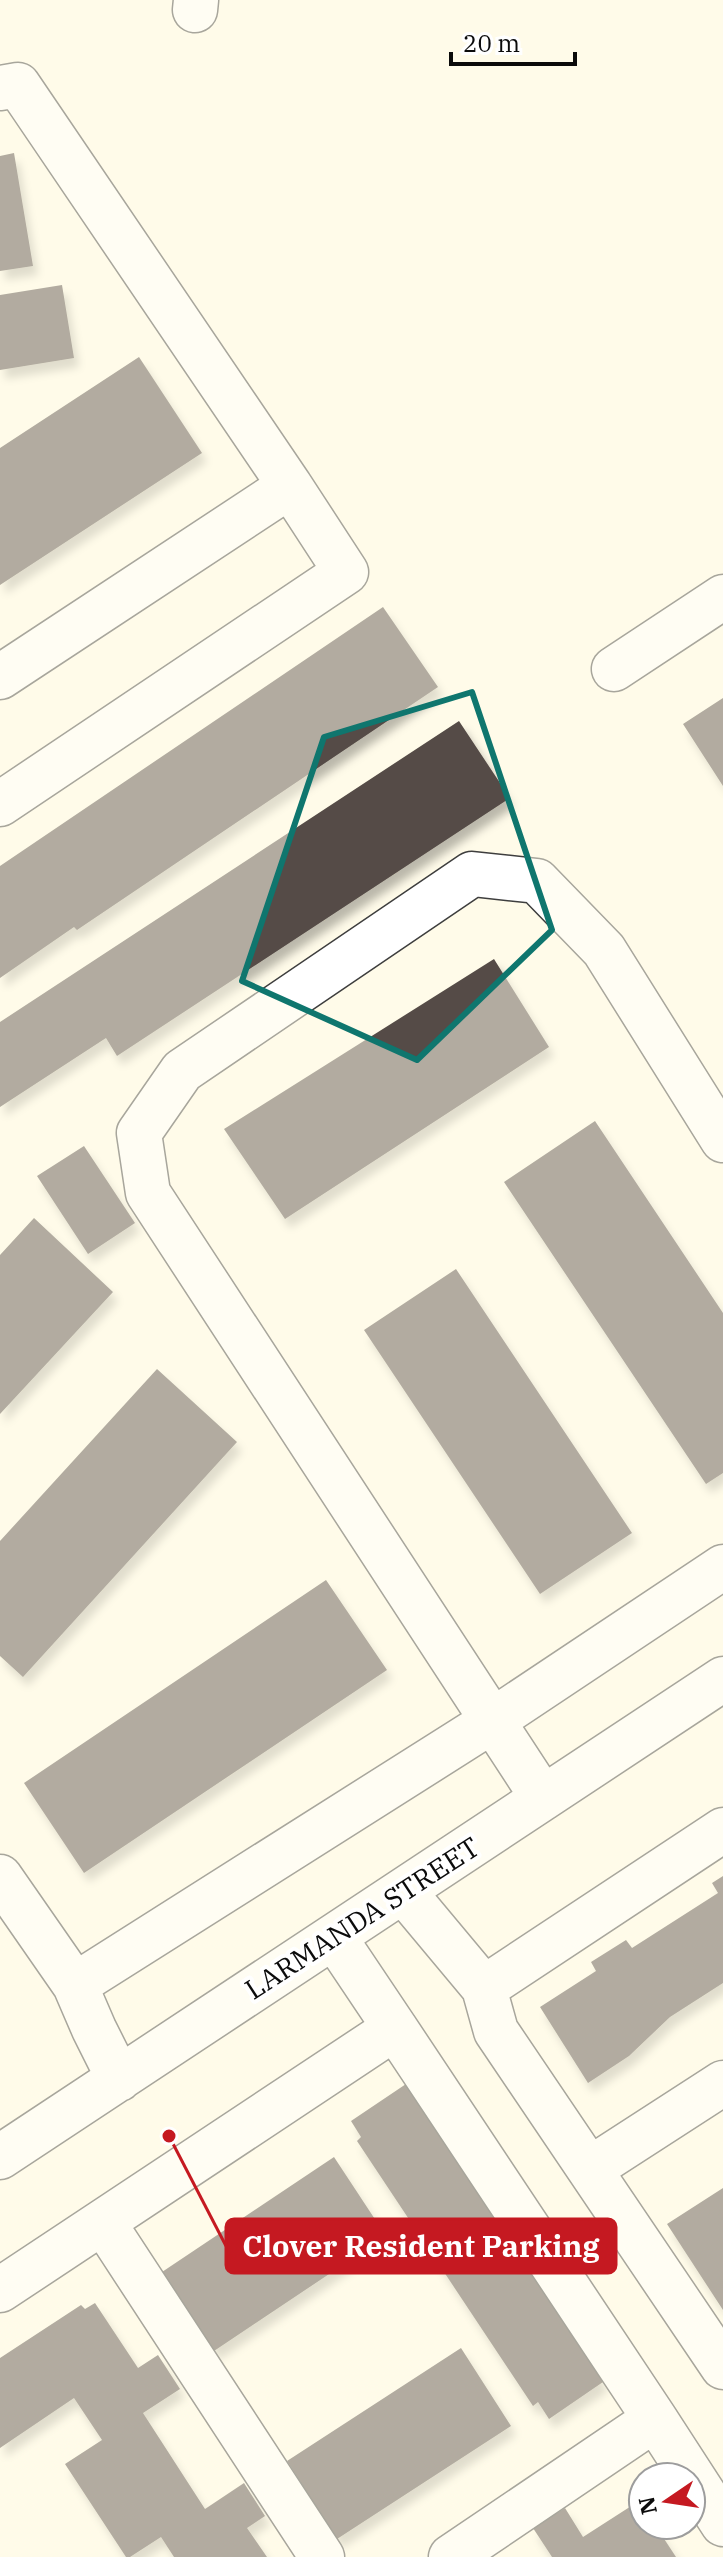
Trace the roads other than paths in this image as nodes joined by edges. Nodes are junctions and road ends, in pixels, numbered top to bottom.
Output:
1 (0, 88) edge
2 (290, 486) junction
3 (723, 597) edge
4 (614, 669) dead end
5 (0, 677) edge
6 (0, 804) edge
7 (723, 1140) edge
8 (723, 1567) edge
9 (723, 1679) edge
10 (492, 1721) junction
11 (543, 1798) junction
12 (723, 1830) edge
13 (0, 1877) edge
14 (403, 1891) junction
15 (334, 1937) junction
16 (75, 1985) junction
17 (484, 1988) junction
18 (395, 2028) junction
19 (119, 2079) junction
20 (723, 2083) edge
21 (0, 2157) edge
22 (590, 2169) junction
23 (103, 2222) junction
24 (0, 2290) edge
25 (723, 2367) edge
26 (655, 2419) junction
27 (723, 2524) edge
28 (322, 2557) edge
29 (451, 2557) edge

1 - 2 street
2 - 5 street
2 - 6 street
3 - 4 street
7 - 10 street
8 - 10 street
9 - 11 street, LARMANDA STREET
10 - 11 street
10 - 16 street
11 - 14 street, LARMANDA STREET
12 - 17 street
13 - 16 street
14 - 15 street, LARMANDA STREET
14 - 17 street
15 - 18 street
15 - 19 street, LARMANDA STREET
16 - 19 street
17 - 22 street
18 - 23 street
18 - 26 street
19 - 21 street, LARMANDA STREET
20 - 22 street
22 - 25 street
23 - 24 street
23 - 28 street
26 - 27 street
26 - 29 street

